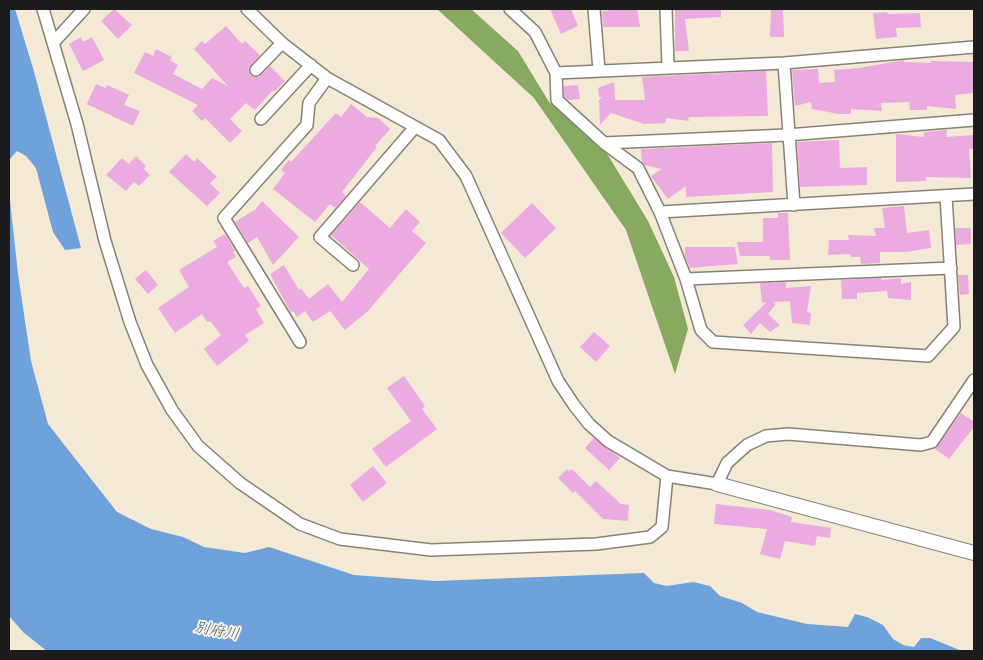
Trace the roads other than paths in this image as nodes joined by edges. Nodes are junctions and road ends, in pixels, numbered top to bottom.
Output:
1 (43, 9) edge
2 (84, 9) edge
3 (247, 9) edge
4 (510, 9) edge
5 (594, 9) edge
6 (666, 9) edge
7 (53, 42) junction
8 (282, 42) junction
9 (974, 47) edge
10 (784, 63) junction
11 (311, 65) junction
12 (668, 66) junction
13 (256, 70) dead end
14 (598, 70) junction
15 (556, 73) junction
16 (327, 78) junction
17 (261, 119) dead end
18 (974, 120) edge
19 (415, 128) junction
20 (787, 135) junction
21 (604, 143) junction
22 (974, 194) edge
23 (946, 196) junction
24 (794, 206) junction
25 (660, 212) junction
26 (353, 265) dead end
27 (951, 268) junction
28 (686, 279) junction
29 (300, 342) dead end
30 (974, 380) edge
31 (667, 476) junction
32 (718, 484) junction
33 (974, 552) edge

1 - 7 street
2 - 7 street
3 - 8 street
4 - 15 street
5 - 14 street
6 - 12 street
7 - 31 street
8 - 11 street
8 - 13 street
9 - 10 street
10 - 12 street
10 - 20 street
11 - 16 street
11 - 17 street
12 - 14 street
14 - 15 street
15 - 21 street
16 - 19 street
16 - 29 street
18 - 20 street
19 - 26 street
19 - 31 street
20 - 21 street
20 - 24 street
21 - 25 street
22 - 23 street
23 - 24 street
23 - 27 street
24 - 25 street
25 - 28 street
27 - 28 street
27 - 28 street
30 - 32 street
31 - 32 street
32 - 33 street

